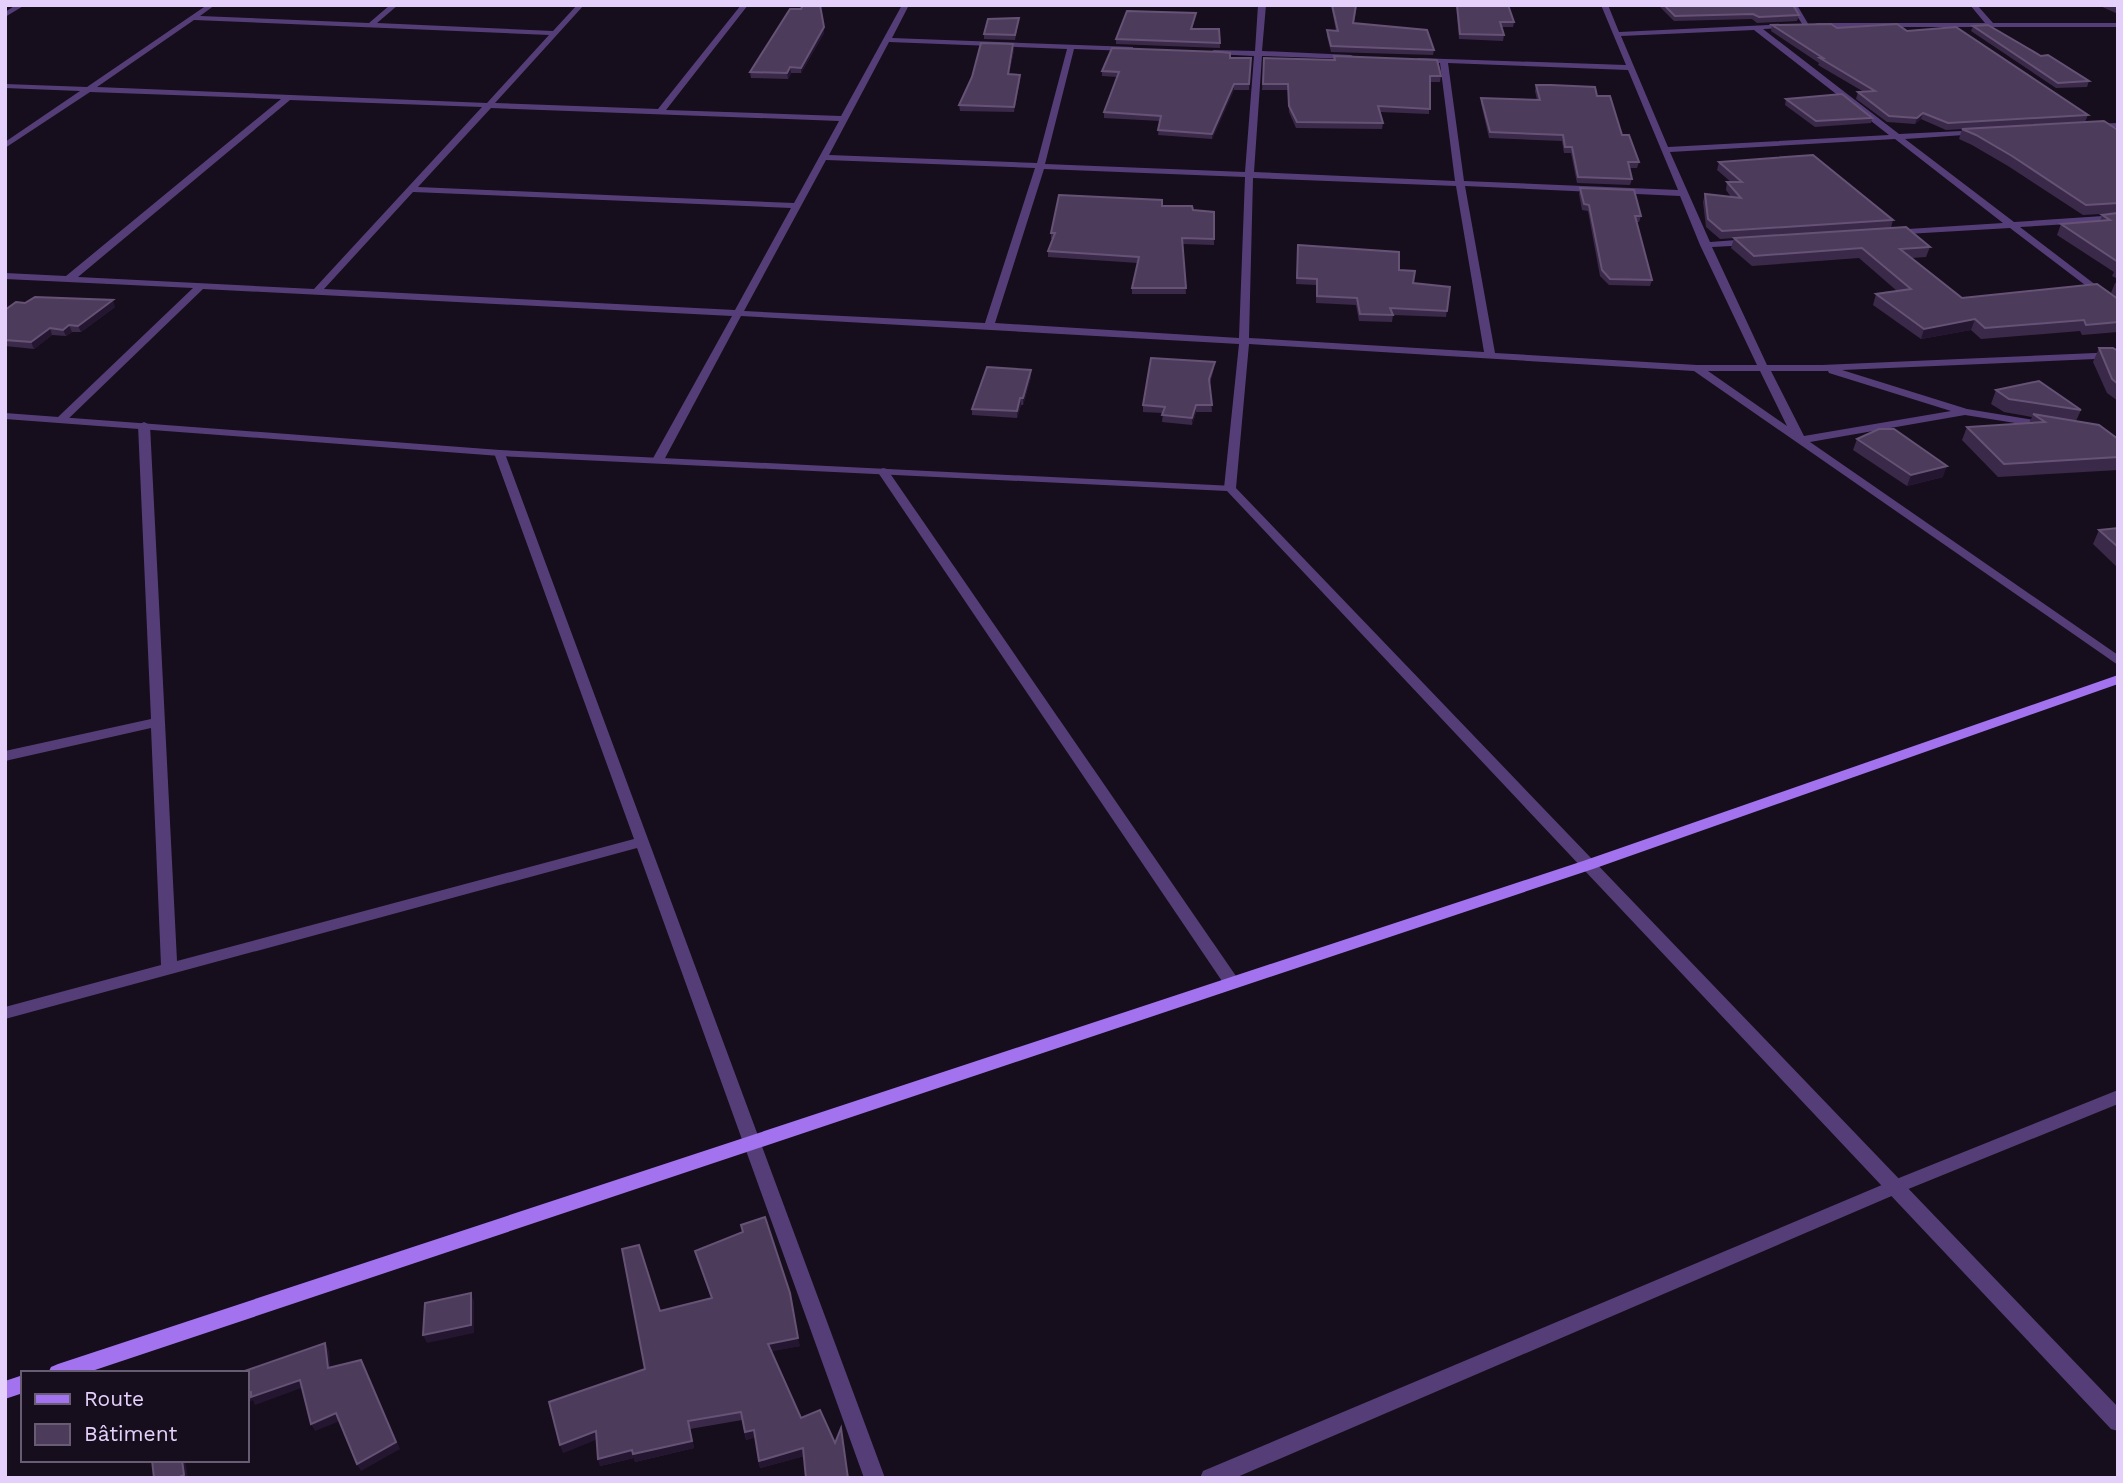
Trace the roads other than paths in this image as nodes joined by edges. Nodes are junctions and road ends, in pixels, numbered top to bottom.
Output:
1 (22, 5) edge
2 (212, 5) edge
3 (395, 5) edge
4 (581, 5) edge
5 (745, 5) edge
6 (906, 5) edge
7 (1262, 5) edge
8 (1604, 5) edge
9 (1793, 5) edge
10 (1973, 5) edge
11 (6, 14) edge
12 (192, 18) junction
13 (1807, 25) junction
14 (1951, 25) junction
15 (1991, 25) junction
16 (2118, 25) edge
17 (370, 26) junction
18 (1756, 28) junction
19 (555, 33) junction
20 (1963, 33) edge
21 (1616, 34) junction
22 (887, 40) junction
23 (1071, 47) junction
24 (1138, 49) edge
25 (1204, 52) edge
26 (1257, 54) junction
27 (1364, 58) edge
28 (1404, 59) edge
29 (1444, 61) junction
30 (1631, 68) junction
31 (5, 86) edge
32 (88, 90) junction
33 (287, 98) junction
34 (487, 105) junction
35 (660, 112) junction
36 (844, 119) junction
37 (2090, 122) edge
38 (2118, 125) edge
39 (1993, 132) edge
40 (1898, 137) junction
41 (5, 146) edge
42 (1665, 150) junction
43 (824, 157) junction
44 (1040, 167) junction
45 (1249, 176) junction
46 (1460, 185) junction
47 (409, 189) junction
48 (1684, 193) junction
49 (797, 206) junction
50 (2118, 218) edge
51 (2012, 225) junction
52 (1887, 233) edge
53 (1761, 241) edge
54 (1706, 245) junction
55 (5, 276) edge
56 (69, 279) junction
57 (201, 286) junction
58 (316, 292) junction
59 (2118, 307) edge
60 (739, 314) junction
61 (989, 326) junction
62 (1244, 341) junction
63 (1490, 355) junction
64 (2118, 355) edge
65 (1762, 367) junction
66 (1698, 368) junction
67 (1822, 368) junction
68 (1965, 412) junction
69 (5, 416) edge
70 (61, 420) junction
71 (144, 425) junction
72 (2054, 426) edge
73 (1800, 440) junction
74 (500, 453) junction
75 (658, 460) junction
76 (883, 471) junction
77 (1230, 488) junction
78 (2118, 661) edge
79 (2118, 679) edge
80 (158, 722) junction
81 (5, 756) edge
82 (642, 842) junction
83 (1588, 865) junction
84 (169, 969) junction
85 (1232, 983) junction
86 (5, 1013) edge
87 (2118, 1097) edge
88 (752, 1142) junction
89 (1895, 1187) junction
90 (64, 1371) edge
91 (2118, 1422) edge
92 (875, 1478) edge
93 (1210, 1478) edge

1 - 11 street
2 - 12 street
3 - 17 street
4 - 19 street
5 - 35 street
6 - 22 street
7 - 26 street
8 - 21 street
9 - 13 street
10 - 15 street
12 - 17 street
12 - 32 street
13 - 14 street
13 - 18 street
14 - 15 street
14 - 20 street
15 - 16 street
17 - 19 street
18 - 21 street
18 - 40 street
19 - 34 street
21 - 30 street
22 - 23 street
22 - 36 street
23 - 24 street
23 - 44 street
25 - 26 street
26 - 27 street
26 - 45 street
28 - 29 street
29 - 30 street
29 - 46 street
30 - 42 street
31 - 32 street
32 - 33 street
32 - 41 street
33 - 34 street
33 - 56 street
34 - 35 street
34 - 47 street
35 - 36 street
36 - 43 street
37 - 38 street
39 - 40 street
40 - 42 street
40 - 51 street
42 - 48 street
43 - 44 street
43 - 49 street
44 - 45 street
44 - 61 street
45 - 46 street
45 - 62 street
46 - 48 street
46 - 63 street
47 - 49 street
47 - 58 street
48 - 54 street
49 - 60 street
50 - 51 street
51 - 52 street
51 - 59 street
53 - 54 street
54 - 65 street
55 - 56 street
56 - 57 street
57 - 58 street
57 - 70 street
58 - 60 street
60 - 61 street
60 - 75 street
61 - 62 street
62 - 63 street
62 - 77 street
63 - 66 street
64 - 67 street
65 - 66 street
65 - 67 street
65 - 73 street
66 - 73 street
67 - 68 street
68 - 72 street
68 - 73 street
69 - 70 street
70 - 71 street
71 - 74 street
71 - 80 street
73 - 78 street
74 - 75 street
74 - 82 street
75 - 76 street
76 - 77 street
76 - 85 street
77 - 83 street
79 - 83 main road
80 - 81 street
80 - 84 street
82 - 84 street
82 - 88 street
83 - 85 main road
83 - 89 street
84 - 86 street
85 - 88 main road
87 - 89 street
88 - 90 main road
88 - 92 street
89 - 91 street
89 - 93 street

